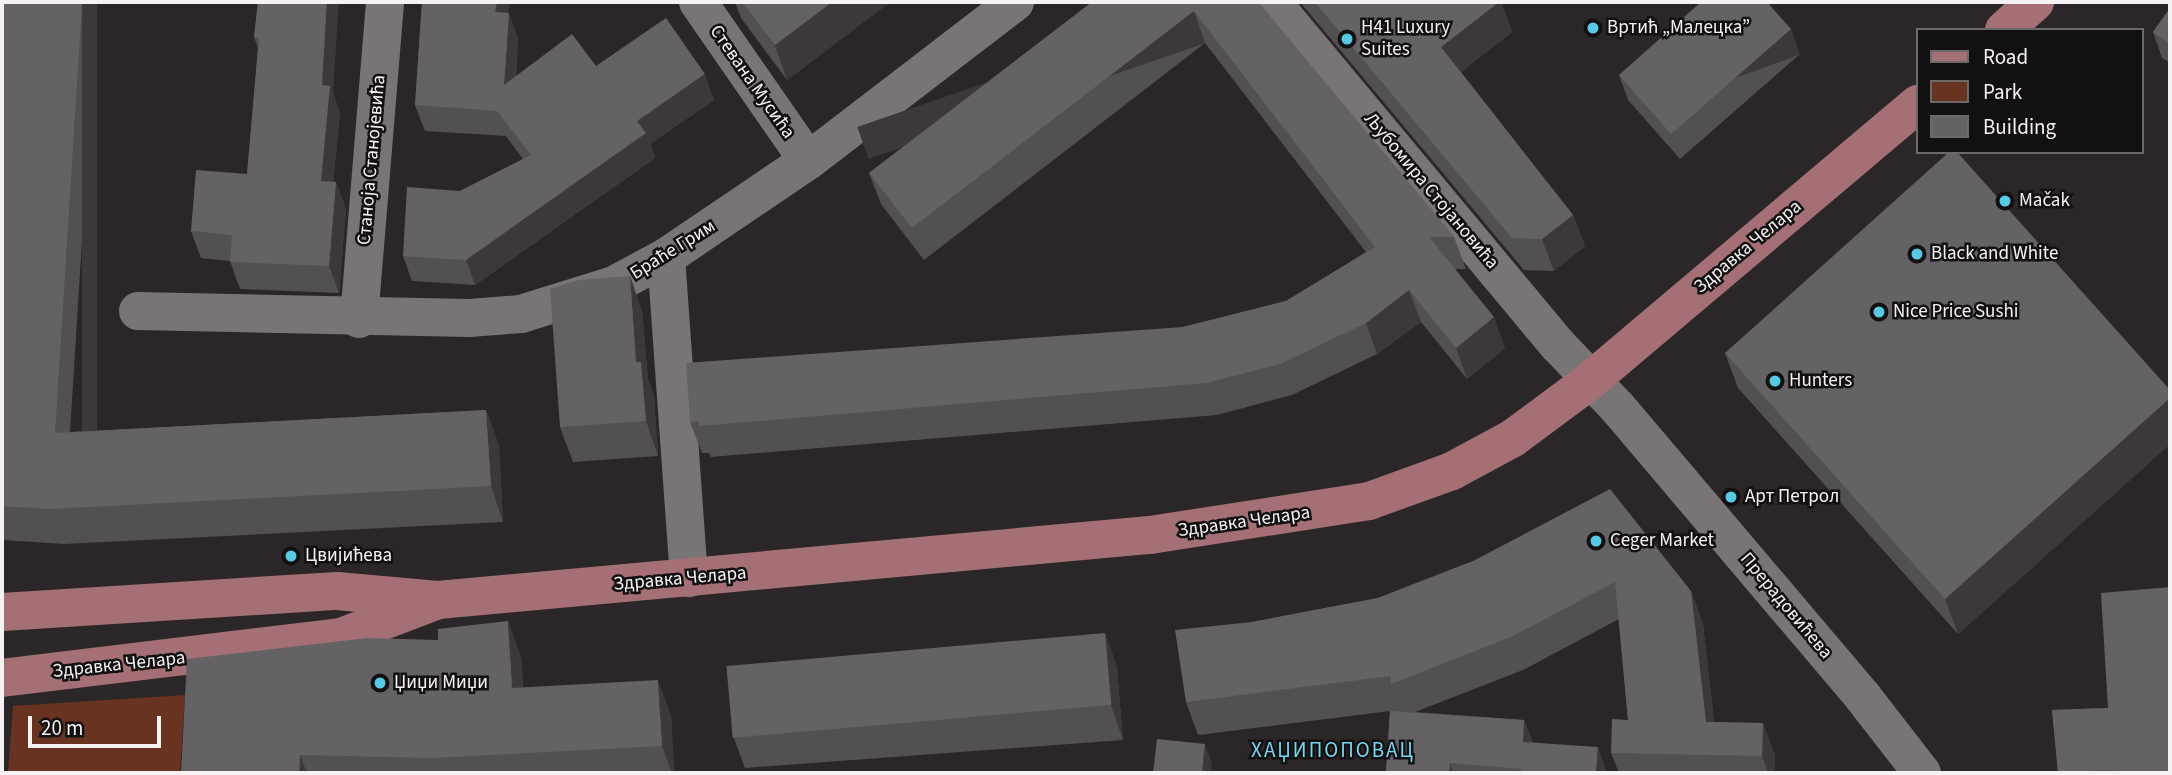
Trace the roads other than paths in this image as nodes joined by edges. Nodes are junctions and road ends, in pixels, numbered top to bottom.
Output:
1 (385, 2) edge
2 (698, 2) edge
3 (1015, 2) edge
4 (1272, 2) edge
5 (2035, 2) edge
6 (2006, 28) edge
7 (1916, 106) edge
8 (808, 161) junction
9 (666, 257) junction
10 (138, 311) dead end
11 (359, 318) junction
12 (1591, 380) junction
13 (689, 579) junction
14 (438, 600) junction
15 (2, 612) edge
16 (2, 678) edge
17 (1922, 773) edge

1 - 11 street, Станоја Станојевића
2 - 8 street, Стевана Мусића
3 - 8 street, Браће Грим
4 - 12 street, Љубомира Стојановића
5 - 6 main road
7 - 12 main road, Здравка Челара
8 - 9 street, Браће Грим
9 - 11 street, Браће Грим
9 - 13 street
10 - 11 street, Браће Грим
12 - 13 main road, Здравка Челара
12 - 17 street, Прерадовићева
13 - 14 main road, Здравка Челара
14 - 15 main road, Здравка Челара
14 - 16 main road, Здравка Челара

